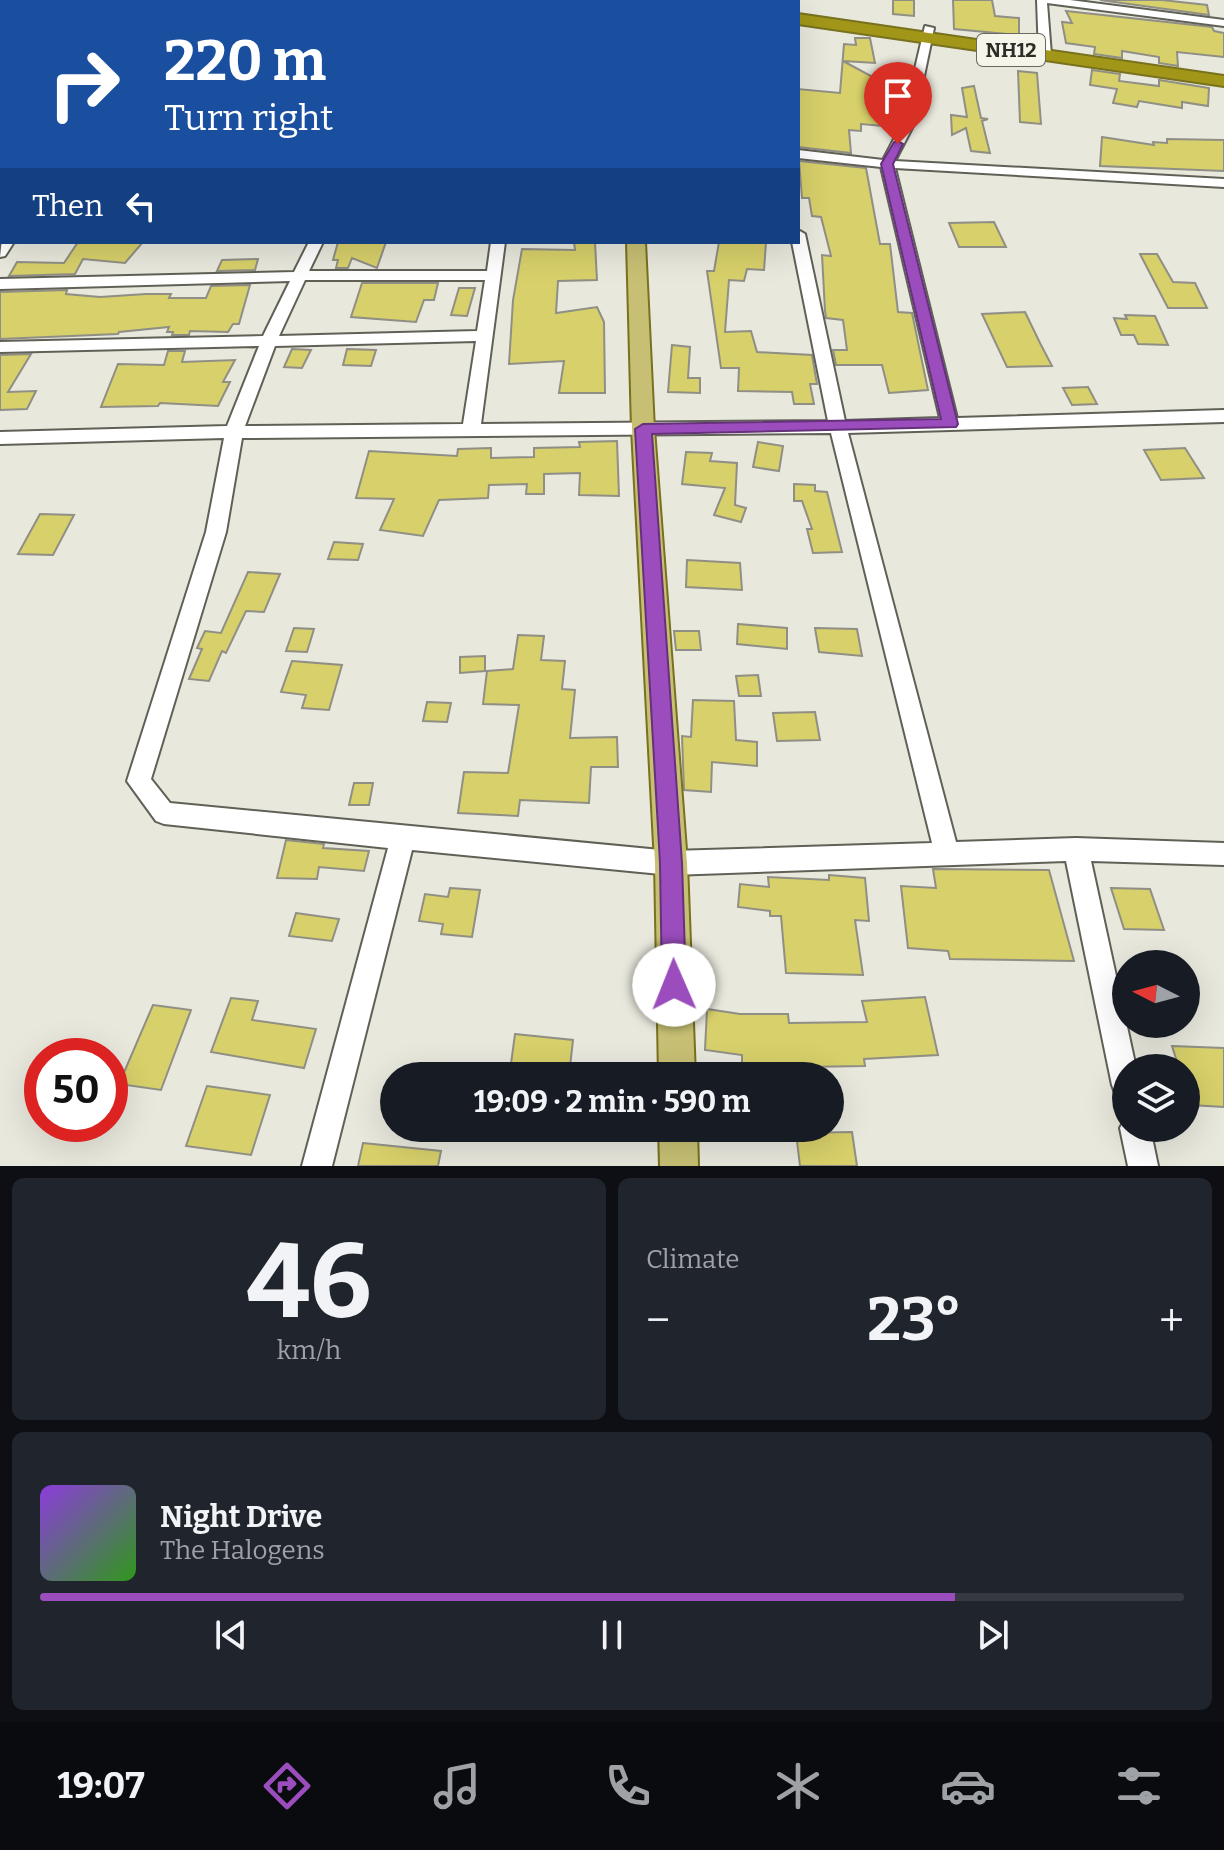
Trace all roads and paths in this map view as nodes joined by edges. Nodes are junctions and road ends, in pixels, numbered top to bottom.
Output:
1 (1044, 0) edge
2 (800, 9) edge
3 (800, 19) edge
4 (1224, 23) edge
5 (927, 33) junction
6 (1045, 50) junction
7 (1188, 71) junction
8 (1224, 71) edge
9 (1224, 81) edge
10 (800, 154) edge
11 (887, 164) junction
12 (1224, 183) edge
13 (315, 244) edge
14 (498, 244) edge
15 (636, 244) edge
16 (800, 244) edge
17 (492, 275) junction
18 (300, 276) junction
19 (0, 284) edge
20 (486, 336) junction
21 (269, 341) junction
22 (0, 347) edge
23 (1224, 416) edge
24 (950, 424) junction
25 (838, 427) junction
26 (643, 429) junction
27 (471, 431) junction
28 (234, 432) junction
29 (0, 438) edge
30 (403, 838) junction
31 (1076, 849) junction
32 (947, 854) junction
33 (1224, 854) edge
34 (671, 863) junction
35 (1119, 1054) edge
36 (677, 1062) edge
37 (678, 1142) edge
38 (1138, 1142) edge
39 (317, 1166) edge
40 (679, 1166) edge
41 (1143, 1166) edge

1 - 4 street
1 - 6 street
2 - 5 highway, NH12
3 - 5 highway, NH12
5 - 6 highway, NH12
5 - 11 street
6 - 7 highway, NH12
7 - 8 highway, NH12
7 - 9 highway, NH12
10 - 11 street
11 - 12 street
11 - 24 street
13 - 18 street
14 - 17 street
15 - 26 main road
16 - 25 street
17 - 18 street
17 - 20 street
18 - 19 street
18 - 21 street
20 - 21 street
20 - 27 street
21 - 22 street
21 - 28 street
23 - 24 street
24 - 25 street
25 - 26 street
25 - 32 street
26 - 27 street
26 - 34 main road
27 - 28 street
28 - 29 street
28 - 30 street
30 - 34 street
30 - 39 street
31 - 32 street
31 - 33 street
31 - 35 street
32 - 34 street
34 - 36 main road
37 - 40 main road
38 - 41 street

